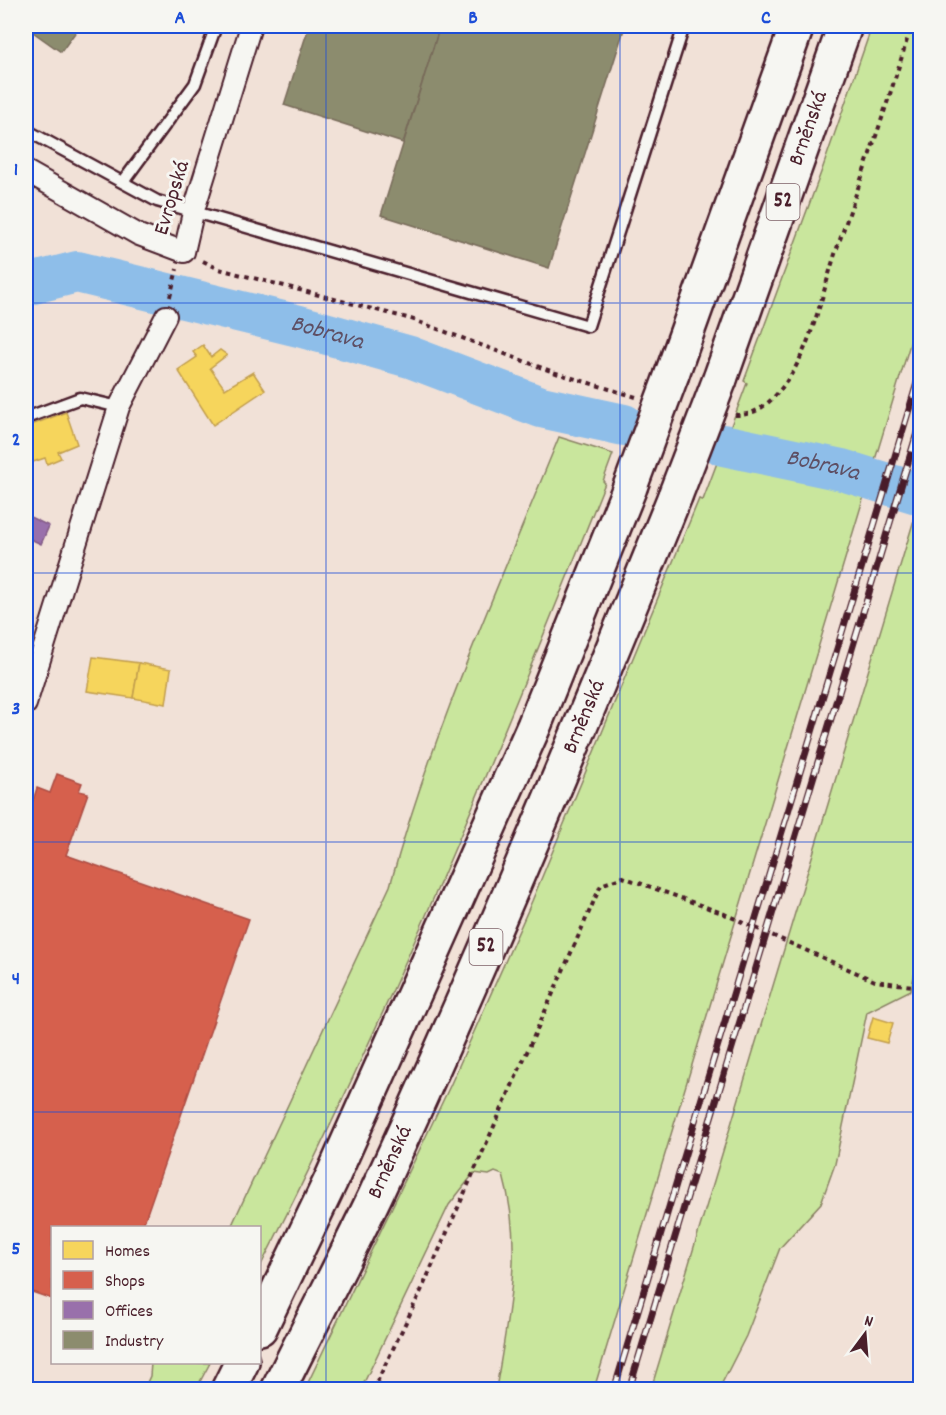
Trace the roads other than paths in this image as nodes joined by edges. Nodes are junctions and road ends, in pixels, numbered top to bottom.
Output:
1 (216, 26) edge
2 (251, 26) edge
3 (684, 26) edge
4 (797, 26) edge
5 (845, 26) edge
6 (26, 130) edge
7 (26, 171) edge
8 (123, 182) junction
9 (193, 213) junction
10 (166, 316) dead end
11 (119, 407) junction
12 (26, 418) edge
13 (26, 704) edge
14 (261, 1326) edge
15 (241, 1364) edge
16 (228, 1389) edge
17 (278, 1389) edge

1 - 8 lane
2 - 9 street, Evropská
3 - 9 lane
4 - 14 highway, Brněnská / 52, bridge
5 - 17 highway, Brněnská / 52, bridge
6 - 8 lane
7 - 9 street, Evropská
8 - 9 lane
10 - 11 street
11 - 12 lane
11 - 13 street
15 - 16 highway

